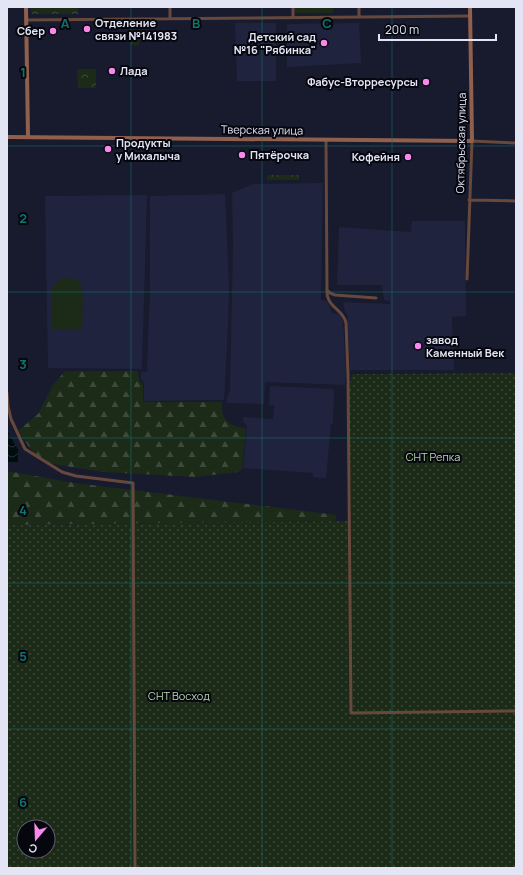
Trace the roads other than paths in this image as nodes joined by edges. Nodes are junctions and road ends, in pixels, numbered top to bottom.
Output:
1 (26, 7) edge
2 (170, 7) edge
3 (292, 7) edge
4 (359, 7) edge
5 (470, 7) edge
6 (470, 16) junction
7 (293, 17) junction
8 (359, 17) junction
9 (170, 18) junction
10 (26, 20) junction
11 (7, 137) edge
12 (28, 137) junction
13 (326, 140) junction
14 (472, 141) junction
15 (516, 143) edge
16 (469, 200) junction
17 (516, 201) edge
18 (467, 279) dead end
19 (327, 288) junction
20 (376, 298) dead end
21 (7, 393) edge
22 (516, 711) edge
23 (135, 868) edge

1 - 10 main road
2 - 9 street
3 - 7 street
4 - 8 street
5 - 6 main road, Октябрьская улица
6 - 8 street
6 - 14 main road, Октябрьская улица
7 - 8 street
7 - 9 street
9 - 10 street
10 - 12 main road
11 - 12 main road, Тверская улица
12 - 13 main road, Тверская улица
13 - 14 main road, Тверская улица
13 - 19 street
14 - 15 street, Тверская улица
14 - 16 street, Октябрьская улица
16 - 17 street
16 - 18 street, Октябрьская улица
19 - 20 street
19 - 22 street
21 - 23 street

